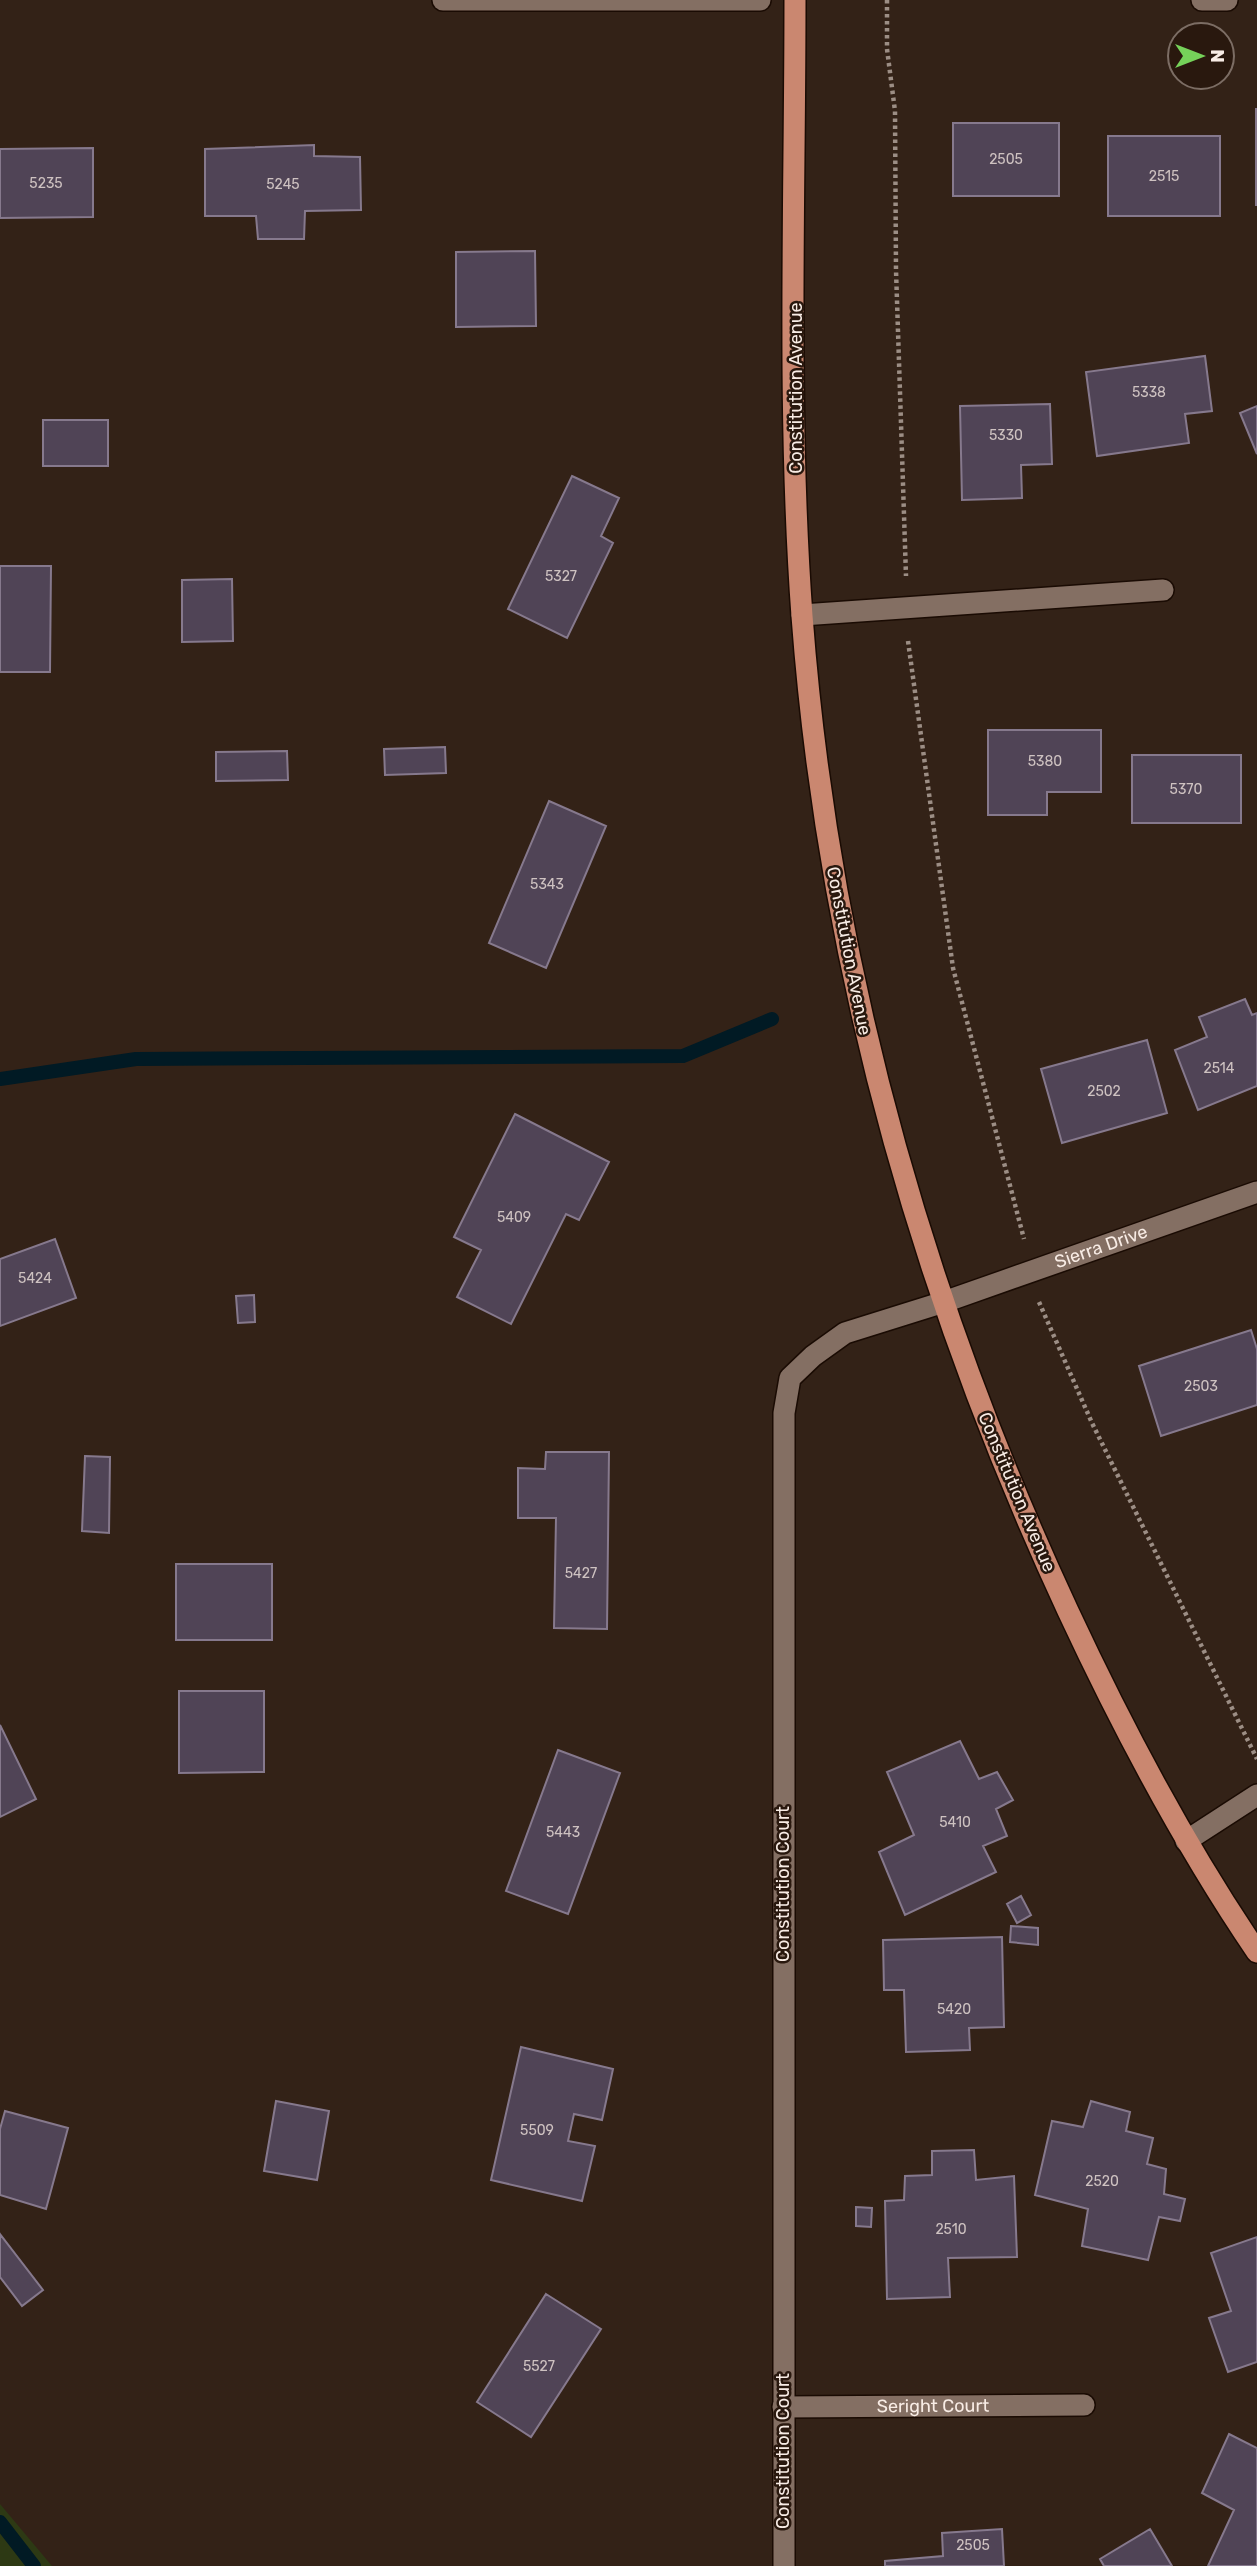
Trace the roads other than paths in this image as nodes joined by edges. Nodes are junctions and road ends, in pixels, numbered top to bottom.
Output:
1 (443, 0) edge
2 (760, 0) edge
3 (794, 0) edge
4 (1202, 0) edge
5 (1227, 0) edge
6 (1163, 590) dead end
7 (802, 615) junction
8 (1257, 1192) edge
9 (944, 1302) junction
10 (1257, 1795) edge
11 (1186, 1840) junction
12 (1257, 1952) edge
13 (1084, 2405) dead end
14 (783, 2407) junction
15 (784, 2566) edge

1 - 2 street
3 - 7 main road, Constitution Avenue
4 - 5 street
6 - 7 street
7 - 9 main road, Constitution Avenue
8 - 9 street, Sierra Drive
9 - 11 main road, Constitution Avenue
9 - 14 street, Constitution Court
10 - 11 street
11 - 12 main road, Constitution Avenue
13 - 14 street, Seright Court
14 - 15 street, Constitution Court

